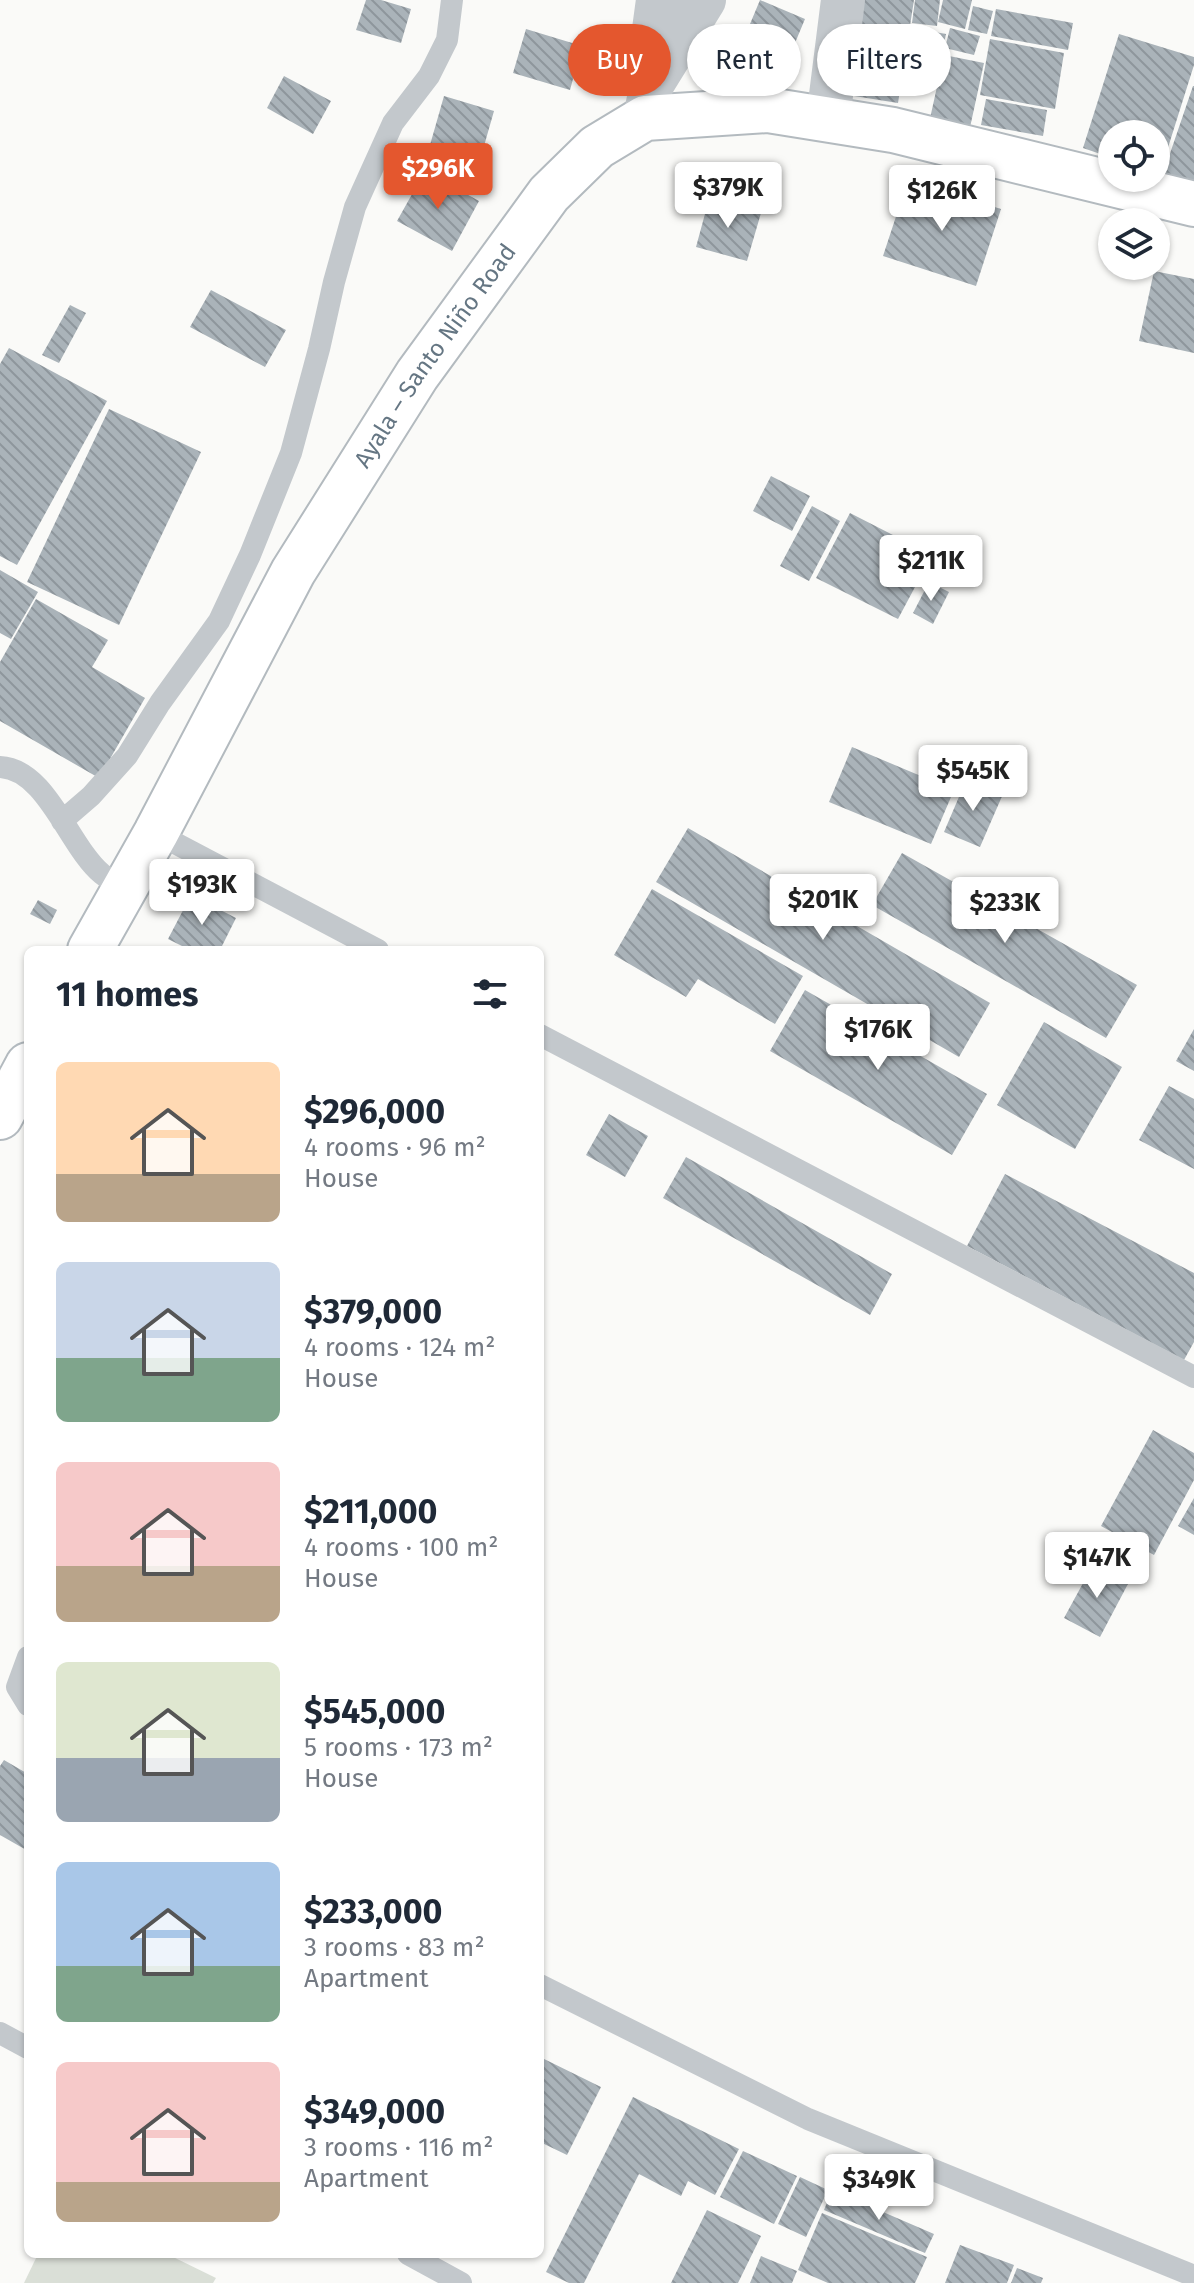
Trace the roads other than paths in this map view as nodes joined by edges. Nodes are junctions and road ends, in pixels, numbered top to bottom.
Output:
1 (452, 0) edge
2 (658, 0) edge
3 (704, 0) edge
4 (843, 0) edge
5 (649, 100) junction
6 (828, 119) junction
7 (1194, 204) edge
8 (0, 767) edge
9 (62, 821) junction
10 (156, 833) junction
11 (124, 887) junction
12 (92, 946) edge
13 (366, 946) edge
14 (544, 1037) edge
15 (24, 1072) edge
16 (0, 1117) edge
17 (1194, 1377) edge
18 (24, 1668) edge
19 (24, 1698) edge
20 (544, 1987) edge
21 (0, 2033) edge
22 (24, 2046) edge
23 (415, 2258) edge
24 (1194, 2276) edge
25 (461, 2283) edge

1 - 9 lane
2 - 5 street
3 - 5 street
4 - 6 street
5 - 6 street, Ayala – Santo Niño Road
5 - 10 street, Ayala – Santo Niño Road
6 - 7 street, Ayala – Santo Niño Road
8 - 9 lane
9 - 11 lane
10 - 11 street, Ayala – Santo Niño Road
10 - 13 lane
11 - 12 street, Ayala – Santo Niño Road
14 - 17 lane
15 - 16 street
18 - 19 lane
20 - 24 lane
21 - 22 lane
23 - 25 lane

